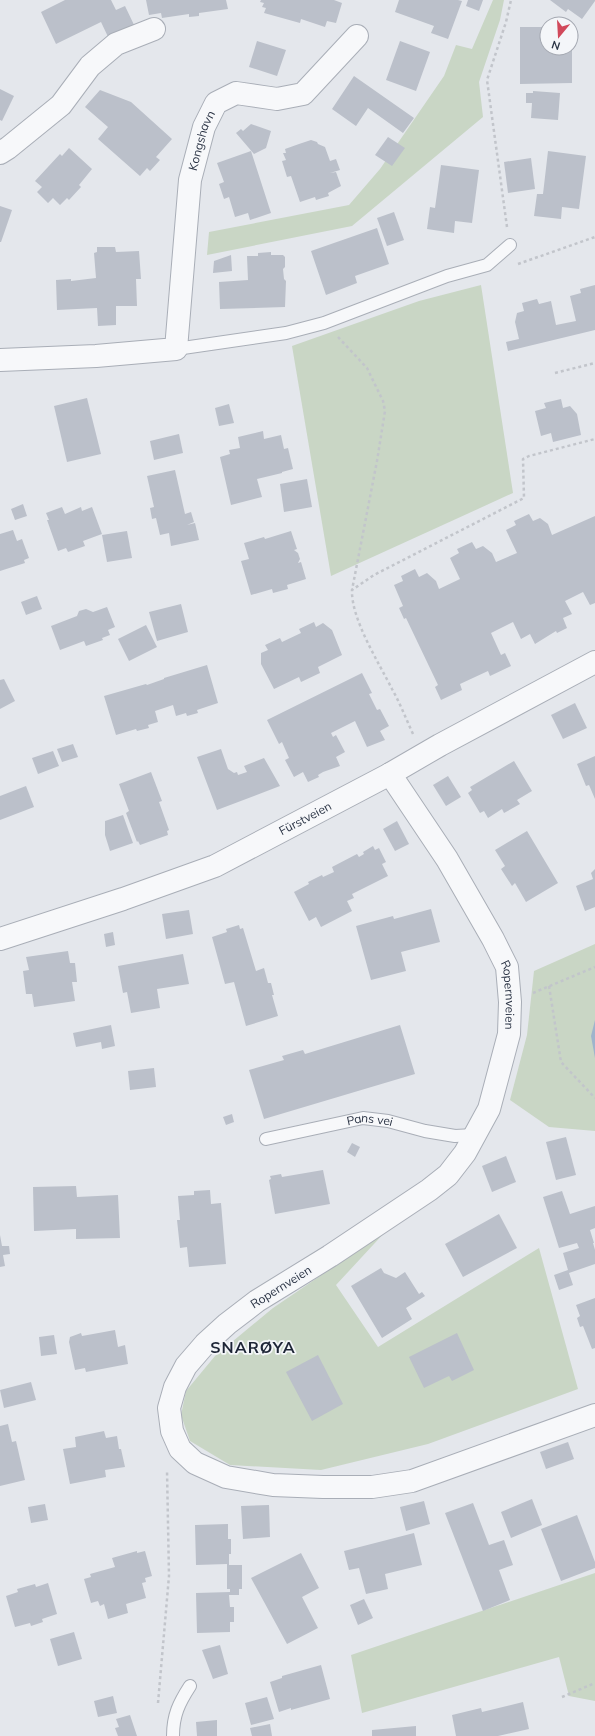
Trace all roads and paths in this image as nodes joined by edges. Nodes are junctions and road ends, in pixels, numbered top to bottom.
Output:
1 (511, 0) edge
2 (154, 29) dead end
3 (357, 36) dead end
4 (0, 153) edge
5 (595, 236) edge
6 (510, 245) joint
7 (487, 265) junction
8 (324, 323) junction
9 (176, 349) junction
10 (0, 360) edge
11 (595, 364) edge
12 (555, 373) dead end
13 (595, 439) edge
14 (352, 590) junction
15 (595, 662) edge
16 (422, 756) junction
17 (390, 774) junction
18 (0, 939) edge
19 (595, 967) edge
20 (549, 986) junction
21 (510, 1002) junction
22 (595, 1098) edge
23 (474, 1135) junction
24 (266, 1139) dead end
25 (595, 1415) edge
26 (180, 1449) junction
27 (595, 1683) edge
28 (190, 1686) dead end
29 (562, 1697) dead end
30 (158, 1709) dead end
31 (173, 1736) edge

1 - 6 path
2 - 4 street
3 - 9 street, Kongshavn
5 - 7 path
6 - 7 lane
7 - 8 lane
8 - 9 lane
8 - 14 path
9 - 10 street
11 - 12 path
13 - 14 path
14 - 16 path
15 - 16 street, Fürstveien
16 - 17 street, Fürstveien
17 - 18 street, Fürstveien
17 - 21 street, Ropernveien
19 - 20 path
20 - 21 path
20 - 22 path
21 - 23 street, Ropernveien
23 - 24 lane, Pans vei
23 - 26 street, Ropernveien
25 - 26 street, Ropernveien
26 - 30 path
27 - 29 path
28 - 31 lane

